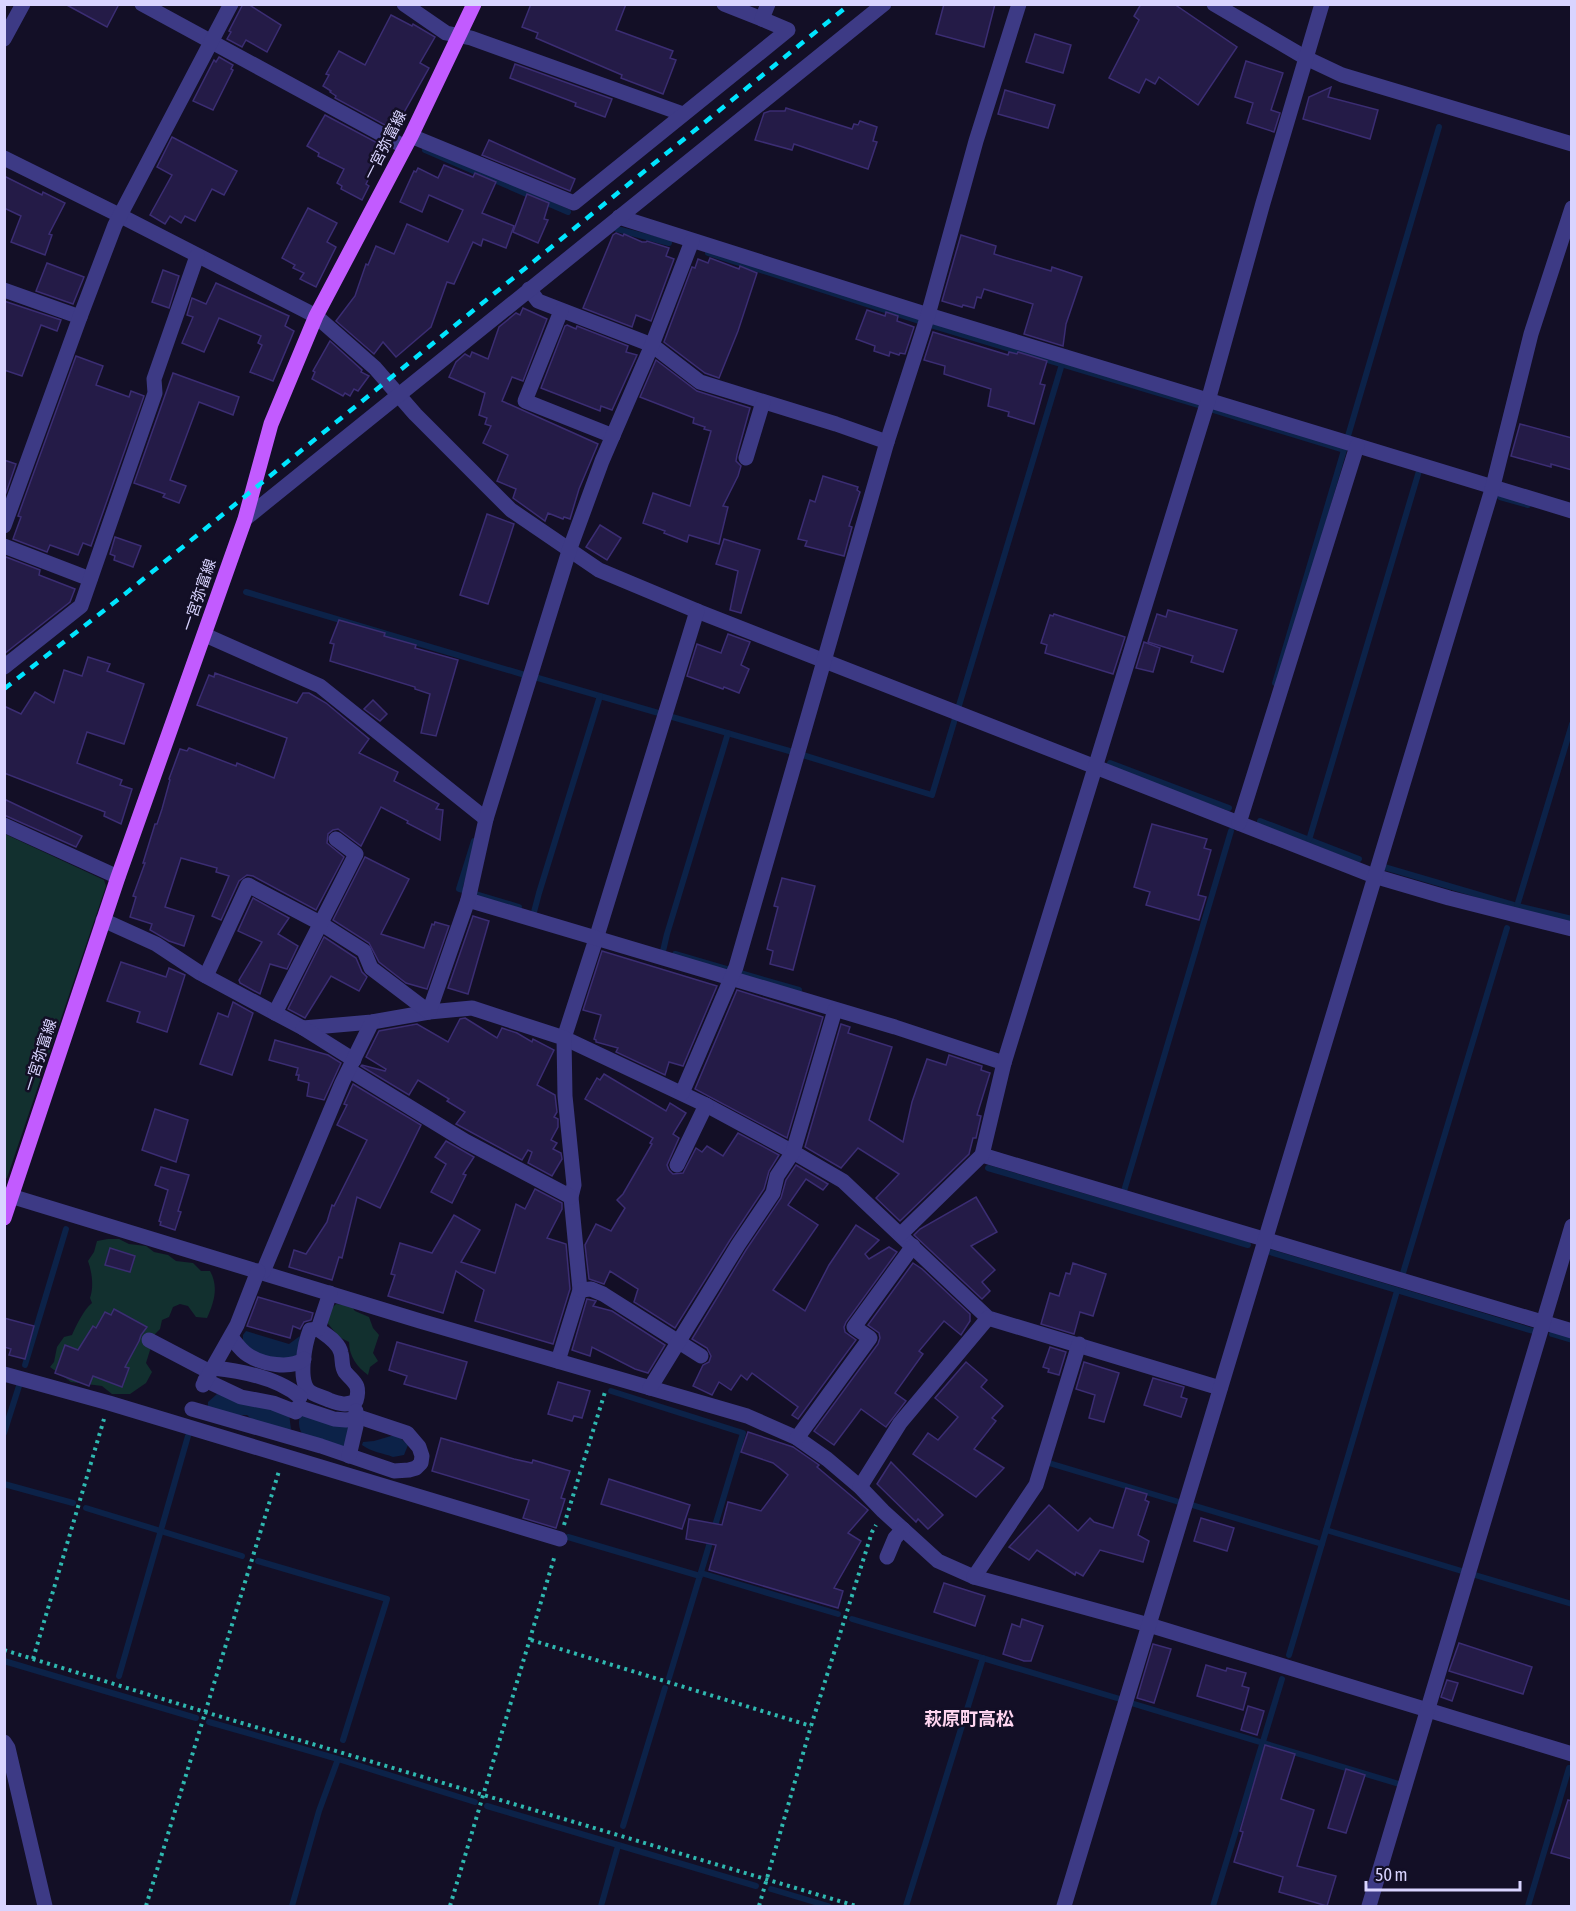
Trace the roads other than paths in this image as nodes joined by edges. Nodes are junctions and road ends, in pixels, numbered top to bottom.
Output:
1 (23, 4) edge
2 (142, 4) edge
3 (231, 4) edge
4 (404, 4) edge
5 (474, 4) edge
6 (724, 4) edge
7 (884, 4) edge
8 (1019, 4) edge
9 (1214, 4) edge
10 (1322, 4) edge
11 (765, 12) edge
12 (459, 36) junction
13 (4, 39) edge
14 (211, 43) junction
15 (1306, 58) junction
16 (683, 114) junction
17 (408, 142) junction
18 (1572, 144) edge
19 (4, 158) edge
20 (1572, 208) edge
21 (119, 215) junction
22 (619, 217) junction
23 (692, 241) junction
24 (197, 256) junction
25 (529, 289) junction
26 (4, 290) edge
27 (561, 311) junction
28 (928, 315) junction
29 (316, 316) junction
30 (80, 317) junction
31 (652, 345) junction
32 (398, 394) junction
33 (1208, 401) junction
34 (763, 402) junction
35 (613, 436) junction
36 (887, 442) junction
37 (1357, 446) junction
38 (746, 458) dead end
39 (1493, 486) junction
40 (1572, 510) edge
41 (245, 519) junction
42 (4, 526) edge
43 (4, 546) edge
44 (570, 550) junction
45 (90, 579) junction
46 (697, 611) junction
47 (205, 635) junction
48 (825, 662) junction
49 (4, 667) edge
50 (1094, 767) junction
51 (486, 819) junction
52 (1239, 823) junction
53 (4, 825) edge
54 (336, 839) dead end
55 (1374, 876) junction
56 (118, 877) junction
57 (468, 900) junction
58 (103, 920) junction
59 (320, 923) junction
60 (1572, 929) edge
61 (596, 939) junction
62 (206, 976) junction
63 (730, 979) junction
64 (835, 1010) junction
65 (429, 1012) junction
66 (275, 1013) junction
67 (372, 1022) junction
68 (303, 1028) junction
69 (564, 1038) junction
70 (1004, 1063) junction
71 (351, 1065) junction
72 (682, 1093) junction
73 (706, 1105) junction
74 (794, 1152) junction
75 (982, 1155) junction
76 (677, 1165) dead end
77 (8, 1195) edge
78 (571, 1197) junction
79 (4, 1218) edge
80 (1572, 1226) edge
81 (901, 1234) junction
82 (1265, 1240) junction
83 (913, 1246) junction
84 (260, 1272) junction
85 (580, 1290) junction
86 (330, 1293) junction
87 (988, 1318) junction
88 (1544, 1323) junction
89 (318, 1329) junction
90 (1572, 1331) edge
91 (231, 1337) junction
92 (149, 1340) dead end
93 (678, 1342) junction
94 (1079, 1344) junction
95 (701, 1356) dead end
96 (304, 1359) junction
97 (558, 1361) junction
98 (4, 1374) edge
99 (208, 1376) junction
100 (650, 1388) junction
101 (1220, 1388) junction
102 (300, 1400) junction
103 (352, 1403) junction
104 (192, 1409) dead end
105 (357, 1419) junction
106 (798, 1438) junction
107 (293, 1439) junction
108 (284, 1456) junction
109 (349, 1456) junction
110 (860, 1487) junction
111 (903, 1529) junction
112 (560, 1539) road end
113 (887, 1557) dead end
114 (974, 1577) junction
115 (1149, 1625) junction
116 (1427, 1711) junction
117 (4, 1742) edge
118 (1572, 1754) edge
119 (45, 1906) edge
120 (1064, 1906) edge
121 (1369, 1906) edge

1 - 13 street
2 - 14 street
3 - 14 street
4 - 12 street
5 - 12 main road, 一宮弥富線
6 - 11 street
7 - 22 street
8 - 28 street
9 - 15 street
10 - 15 street
11 - 16 street
12 - 16 street
12 - 17 main road, 一宮弥富線
14 - 17 street
14 - 21 street
15 - 18 street
15 - 33 street
16 - 17 street
17 - 29 main road, 一宮弥富線
19 - 21 street
20 - 39 street
21 - 24 street
21 - 30 street
22 - 23 street
22 - 25 street
23 - 28 street
23 - 31 street
24 - 29 street
24 - 45 street
25 - 27 street
25 - 32 street
26 - 30 street
27 - 31 street
27 - 35 street
28 - 33 street
28 - 36 street
29 - 32 street
29 - 41 main road, 一宮弥富線
30 - 42 street
31 - 34 street
31 - 35 street
32 - 41 street
32 - 44 street
33 - 37 street
33 - 50 street
34 - 36 street
34 - 38 street
35 - 44 street
36 - 48 street
37 - 39 street
37 - 52 street
39 - 40 street
39 - 55 street
41 - 47 main road, 一宮弥富線
43 - 45 street
44 - 46 street
44 - 51 street
45 - 49 street
46 - 48 street
46 - 61 street
47 - 51 street
47 - 56 main road, 一宮弥富線
48 - 50 street
48 - 63 street
50 - 52 street
50 - 70 street
51 - 57 street
52 - 55 street
53 - 56 street
54 - 59 street
55 - 60 street
55 - 82 street
56 - 58 main road, 一宮弥富線
57 - 61 street
57 - 65 street
58 - 62 street
58 - 77 main road, 一宮弥富線
59 - 62 street
59 - 65 street
59 - 66 street
61 - 63 street
61 - 69 street
62 - 66 street
63 - 64 street
63 - 72 street
64 - 70 street
64 - 74 street
65 - 67 street
65 - 69 street
66 - 68 street
67 - 68 street
67 - 71 street
68 - 71 street
69 - 72 street
69 - 78 street
70 - 75 street
71 - 78 street
71 - 84 street
72 - 73 street
73 - 74 street
73 - 76 street
74 - 81 street
74 - 93 street
75 - 81 street
75 - 82 street
77 - 79 main road, 一宮弥富線
77 - 84 street
78 - 85 street
80 - 88 street
81 - 83 street
82 - 88 street
82 - 101 street
83 - 87 street
83 - 106 street
84 - 86 street
84 - 91 street
85 - 93 street
85 - 97 street
86 - 89 street
86 - 97 street
87 - 94 street
87 - 110 street
88 - 90 street
88 - 116 street
89 - 96 street
89 - 103 street
91 - 96 street
91 - 99 street
92 - 99 street
93 - 95 street
93 - 100 street
94 - 101 street
94 - 114 street
96 - 102 street
97 - 100 street
98 - 108 street
99 - 102 street
99 - 102 street
100 - 106 street
101 - 115 street
102 - 103 street
102 - 105 street
102 - 107 street
103 - 105 street
104 - 107 street
105 - 109 street
105 - 109 street
106 - 110 street
107 - 108 street
107 - 109 street
108 - 112 street
110 - 111 street
111 - 113 street
111 - 114 street
114 - 115 street
115 - 116 street
115 - 120 street
116 - 118 street
116 - 121 street
117 - 119 street

